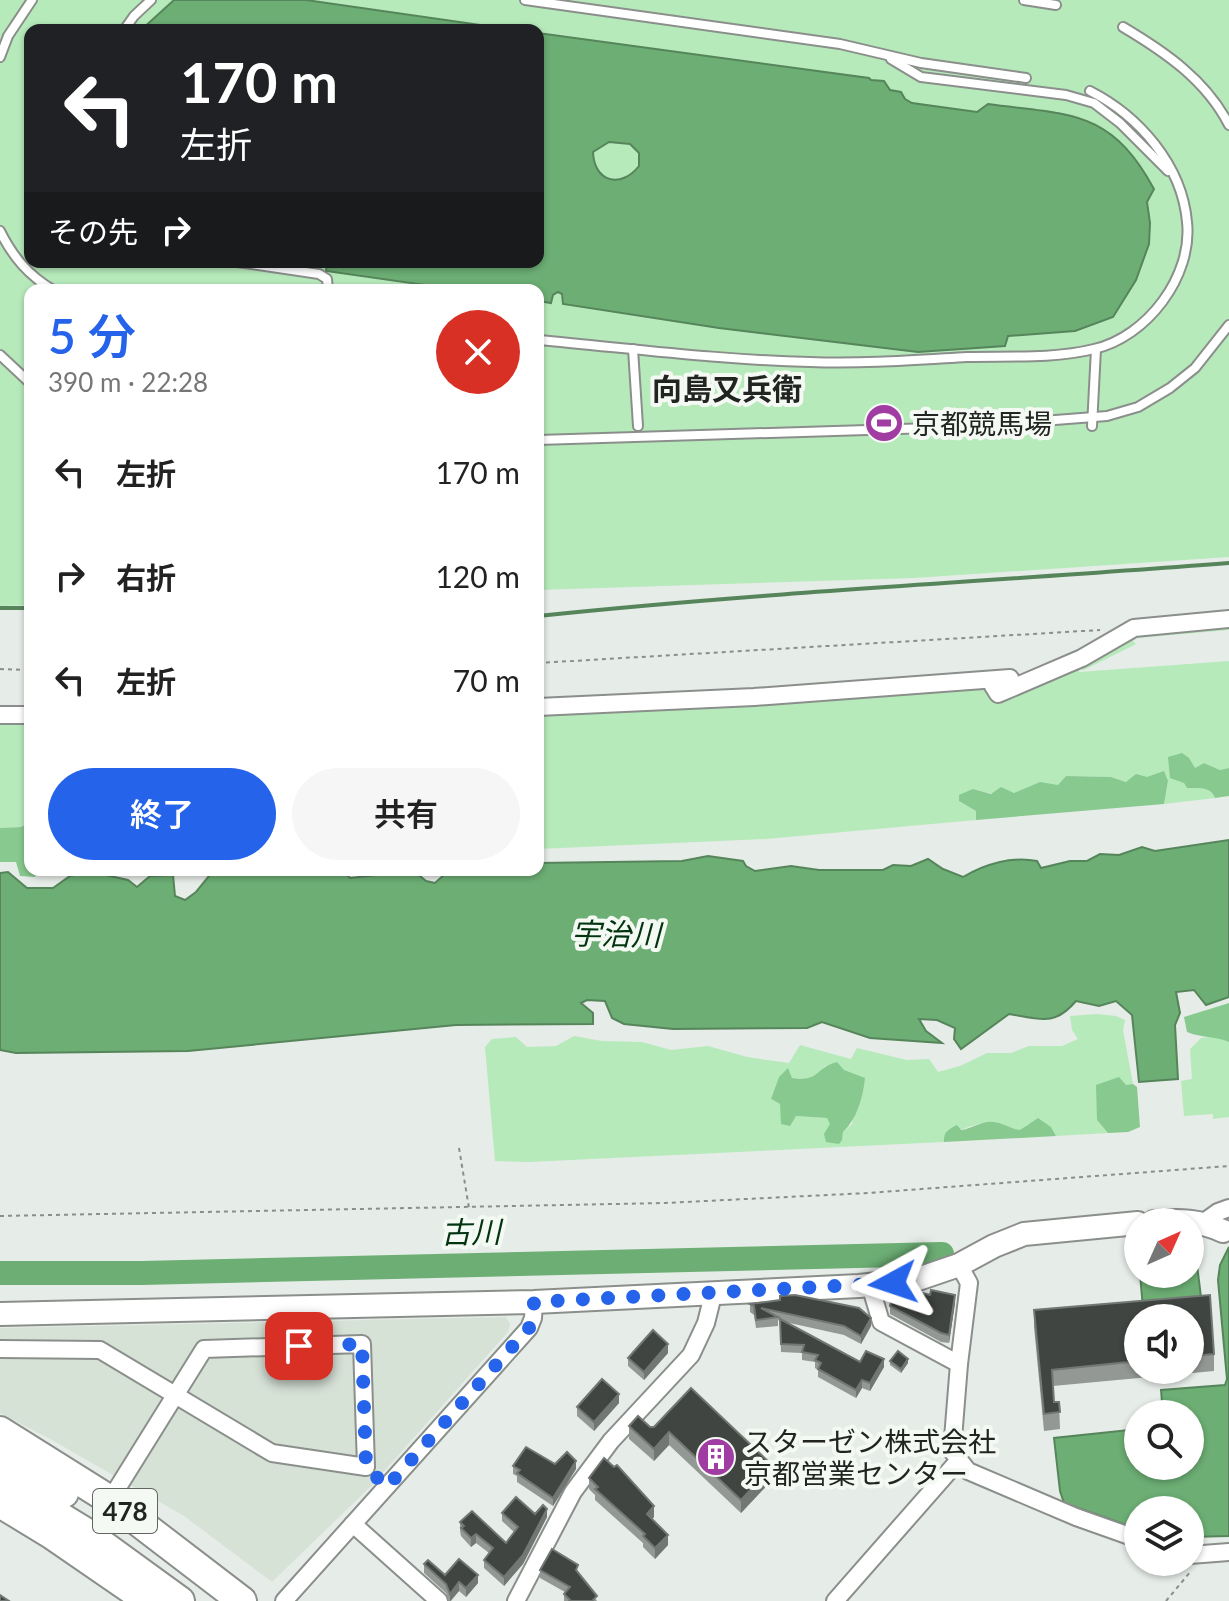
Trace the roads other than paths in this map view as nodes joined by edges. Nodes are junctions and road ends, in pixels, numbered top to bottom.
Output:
1 (525, 0) edge
2 (1024, 0) edge
3 (31, 1) edge
4 (150, 1) edge
5 (1056, 5) dead end
6 (128, 24) edge
7 (1123, 27) dead end
8 (886, 56) junction
9 (0, 57) edge
10 (1026, 78) dead end
11 (1090, 91) dead end
12 (1229, 125) edge
13 (1174, 177) junction
14 (0, 231) edge
15 (278, 268) edge
16 (44, 284) edge
17 (327, 284) edge
18 (1229, 325) edge
19 (544, 341) edge
20 (633, 349) junction
21 (1096, 349) junction
22 (0, 355) edge
23 (24, 377) edge
24 (1092, 422) junction
25 (638, 426) dead end
26 (544, 440) edge
27 (1229, 619) edge
28 (544, 707) edge
29 (0, 715) edge
30 (24, 715) edge
31 (1229, 1208) edge
32 (1124, 1224) edge
33 (1219, 1230) edge
34 (959, 1265) junction
35 (870, 1285) junction
36 (714, 1291) junction
37 (534, 1302) junction
38 (0, 1314) edge
39 (0, 1349) edge
40 (959, 1364) junction
41 (174, 1395) junction
42 (0, 1431) edge
43 (0, 1455) edge
44 (958, 1461) junction
45 (366, 1467) junction
46 (0, 1480) edge
47 (387, 1487) junction
48 (110, 1500) junction
49 (0, 1503) edge
50 (353, 1524) junction
51 (1124, 1534) edge
52 (1229, 1552) edge
53 (1204, 1554) edge
54 (148, 1601) edge
55 (180, 1601) edge
56 (218, 1601) edge
57 (242, 1601) edge
58 (284, 1601) edge
59 (439, 1601) edge
60 (516, 1601) edge
61 (835, 1601) edge

1 - 8 lane
2 - 5 lane
3 - 9 lane
4 - 6 lane
7 - 12 lane
8 - 10 lane
8 - 13 lane
11 - 13 lane
13 - 21 lane
14 - 16 lane
15 - 17 lane
18 - 24 lane
19 - 20 lane
20 - 21 lane
20 - 25 lane
21 - 24 lane
22 - 23 lane
24 - 26 lane
27 - 28 street
29 - 30 street
31 - 33 street
32 - 34 street
34 - 35 street
34 - 40 street
35 - 36 street
35 - 40 street
36 - 37 street
36 - 60 street
37 - 38 street
37 - 47 street
39 - 41 street
40 - 44 street
41 - 45 street
41 - 45 street
41 - 48 street
42 - 48 highway, 478
43 - 56 highway
44 - 51 street
44 - 61 street
45 - 47 street
46 - 55 highway
47 - 50 street
48 - 57 highway, 478
49 - 54 highway, 478
50 - 58 street
50 - 59 street
52 - 53 street

